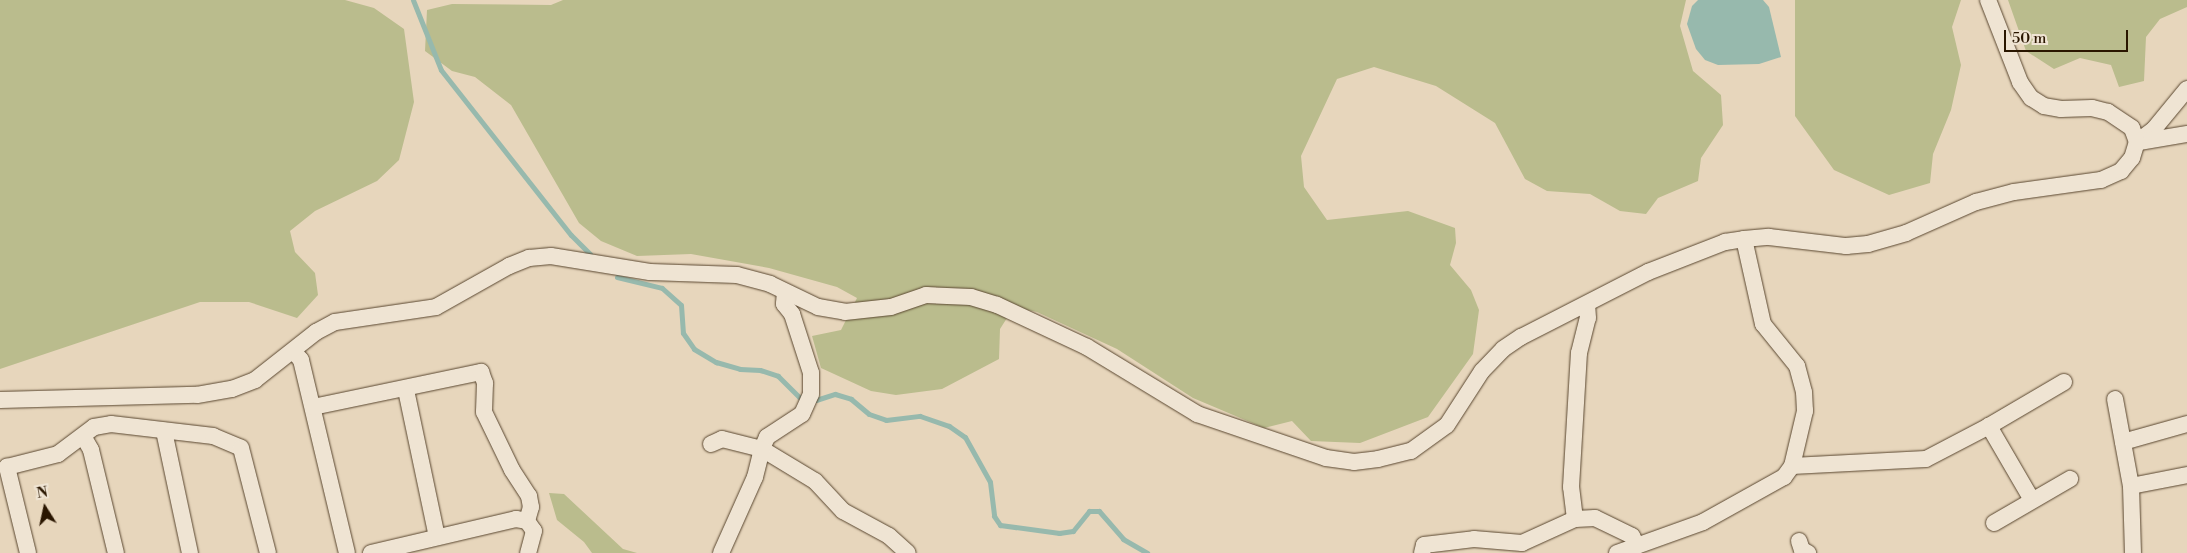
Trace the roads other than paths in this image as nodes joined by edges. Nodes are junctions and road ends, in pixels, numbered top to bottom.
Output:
1 (1988, 0) edge
2 (2187, 89) edge
3 (2187, 134) edge
4 (2136, 142) junction
5 (1744, 239) junction
6 (785, 292) junction
7 (1587, 305) junction
8 (292, 351) junction
9 (2064, 382) dead end
10 (406, 390) junction
11 (2115, 399) dead end
12 (0, 400) edge
13 (313, 408) junction
14 (2187, 424) edge
15 (1989, 426) junction
16 (164, 431) junction
17 (83, 436) junction
18 (2122, 442) junction
19 (711, 444) dead end
20 (762, 449) junction
21 (3, 466) edge
22 (1792, 466) junction
23 (2187, 475) edge
24 (2070, 479) dead end
25 (2131, 486) junction
26 (2032, 500) junction
27 (1575, 519) junction
28 (527, 521) junction
29 (1994, 523) dead end
30 (436, 537) junction
31 (1637, 546) junction
32 (28, 553) edge
33 (116, 553) edge
34 (190, 553) edge
35 (268, 553) edge
36 (347, 553) edge
37 (371, 553) edge
38 (528, 553) edge
39 (721, 553) edge
40 (908, 553) edge
41 (1422, 553) edge
42 (1617, 553) edge
43 (2133, 553) edge

1 - 4 street
2 - 4 street
3 - 4 street
4 - 5 street
5 - 7 street
5 - 22 street
6 - 7 street
6 - 8 street
6 - 20 street
7 - 27 street
8 - 12 street
8 - 13 street
9 - 15 street
10 - 13 street
10 - 28 street
10 - 30 street
11 - 18 street
13 - 36 street
14 - 18 street
15 - 22 street
15 - 26 street
16 - 17 street
16 - 34 street
16 - 35 street
17 - 21 street
17 - 33 street
18 - 25 street
19 - 20 street
20 - 39 street
20 - 40 street
21 - 32 street
22 - 31 street
23 - 25 street
24 - 26 street
25 - 43 street
26 - 29 street
27 - 31 street
27 - 41 street
28 - 30 street
28 - 38 street
30 - 37 street
31 - 42 street

